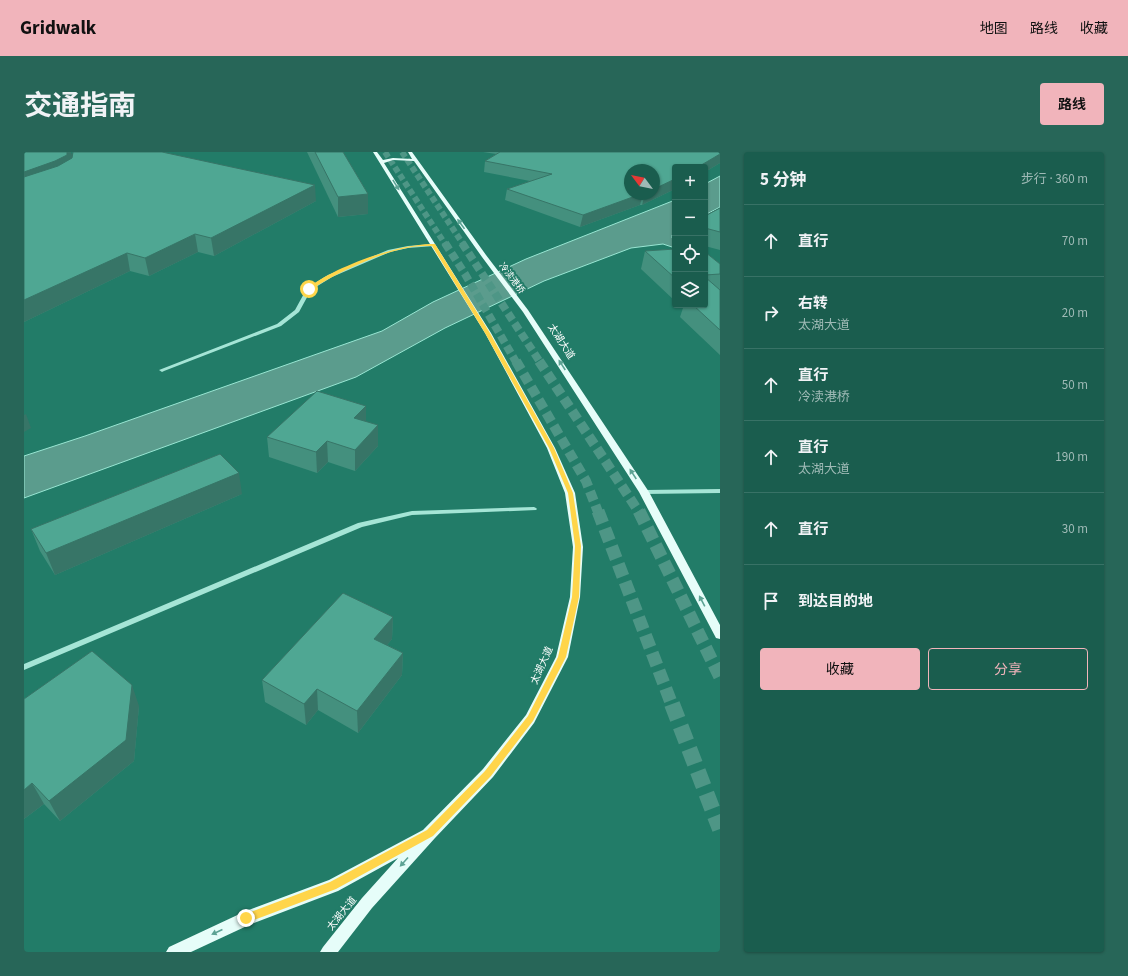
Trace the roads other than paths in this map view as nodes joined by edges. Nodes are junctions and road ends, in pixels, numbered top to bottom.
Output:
1 (375, 152) edge
2 (410, 152) edge
3 (414, 160) junction
4 (382, 162) junction
5 (433, 245) junction
6 (526, 311) joint
7 (162, 370) dead end
8 (720, 491) edge
9 (644, 492) junction
10 (534, 509) dead end
11 (720, 635) edge
12 (24, 667) edge
13 (430, 833) junction
14 (174, 952) edge
15 (328, 952) edge

1 - 4 main road
2 - 3 main road
3 - 4 main road
6 -> 3 main road, 冷渎港桥
4 -> 5 main road
5 - 7 street
5 - 13 main road, 太湖大道
9 -> 6 main road, 太湖大道
8 - 9 street
11 -> 9 main road, 太湖大道
10 - 12 street
13 -> 14 main road
13 -> 15 main road, 太湖大道

